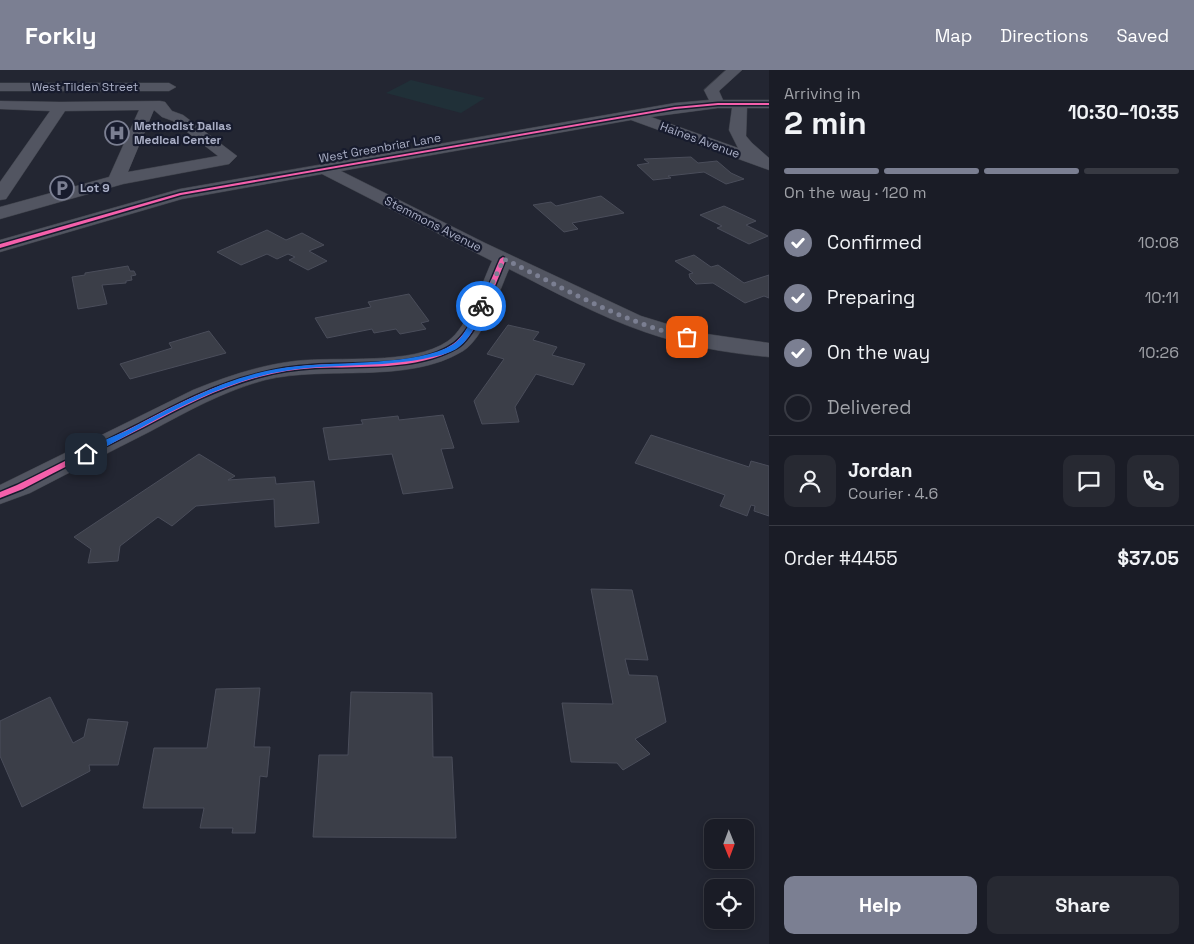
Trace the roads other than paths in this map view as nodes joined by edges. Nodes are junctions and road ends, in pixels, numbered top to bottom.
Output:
1 (177, 70) edge
2 (735, 70) edge
3 (0, 87) edge
4 (169, 87) junction
5 (718, 104) junction
6 (740, 104) junction
7 (769, 104) edge
8 (0, 105) edge
9 (154, 105) junction
10 (60, 107) junction
11 (632, 115) junction
12 (769, 164) edge
13 (324, 169) junction
14 (116, 181) junction
15 (0, 194) edge
16 (0, 213) edge
17 (0, 246) edge
18 (504, 259) junction
19 (769, 350) edge
20 (0, 495) edge

1 - 4 street
2 - 5 street
3 - 4 street, West Tilden Street
4 - 9 street
5 - 6 street, West Greenbriar Lane
5 - 11 street, West Greenbriar Lane
6 - 7 street, West Greenbriar Lane
6 - 12 street, Haines Avenue
8 - 10 street
9 - 10 street
9 - 14 street
9 - 14 street
10 - 15 street
11 - 12 street, Haines Avenue
11 - 13 street, West Greenbriar Lane
13 - 17 street, West Greenbriar Lane
13 - 18 street, Stemmons Avenue
14 - 16 street
18 - 19 street, Stemmons Avenue
18 - 20 street

